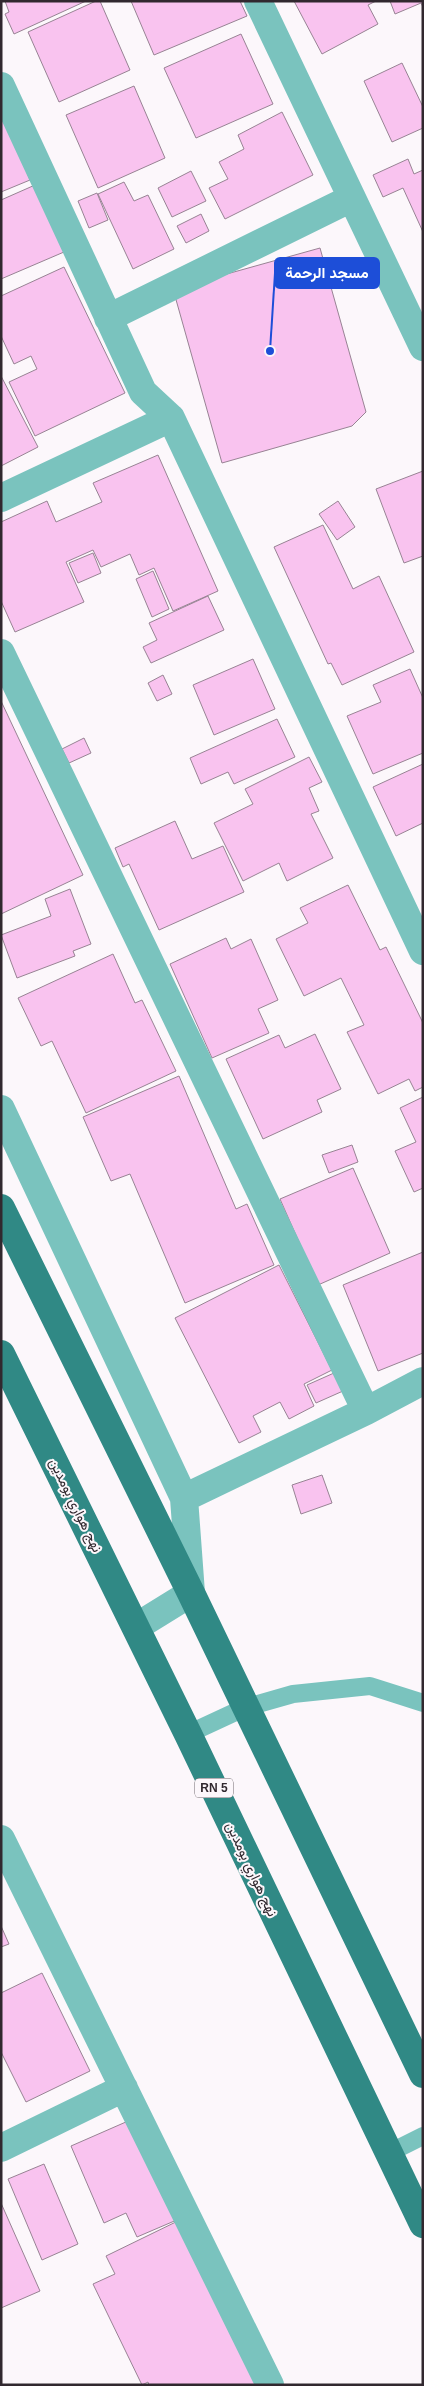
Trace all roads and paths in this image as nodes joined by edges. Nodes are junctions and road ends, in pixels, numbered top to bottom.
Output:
1 (258, 1) edge
2 (1, 86) edge
3 (352, 198) junction
4 (413, 300) edge
5 (108, 318) junction
6 (423, 347) edge
7 (171, 418) junction
8 (1, 498) edge
9 (1, 653) edge
10 (423, 951) edge
11 (1, 1109) edge
12 (1, 1208) edge
13 (1, 1354) edge
14 (423, 1381) edge
15 (366, 1411) junction
16 (184, 1498) junction
17 (191, 1593) junction
18 (136, 1627) junction
19 (423, 1703) edge
20 (244, 1708) junction
21 (188, 1734) junction
22 (1, 1839) edge
23 (423, 2074) edge
24 (124, 2088) junction
25 (423, 2136) edge
26 (1, 2148) edge
27 (387, 2154) junction
28 (423, 2224) edge
29 (270, 2385) edge

1 - 3 street
2 - 5 street
3 - 4 street
3 - 5 street
4 - 6 street
5 - 7 street
7 - 8 street
7 - 10 street
9 - 15 street
11 - 16 street
12 - 17 main road
13 - 18 main road, نهج هواري بومدين / RN 5
14 - 15 street
15 - 16 street
16 - 17 street
17 - 18 street
17 - 20 main road
18 - 21 main road, نهج هواري بومدين / RN 5
19 - 20 lane
20 - 21 lane
20 - 23 main road
21 - 27 main road, نهج هواري بومدين / RN 5
22 - 24 street
24 - 26 street
24 - 29 street
25 - 27 lane
27 - 28 main road, نهج هواري بومدين / RN 5

